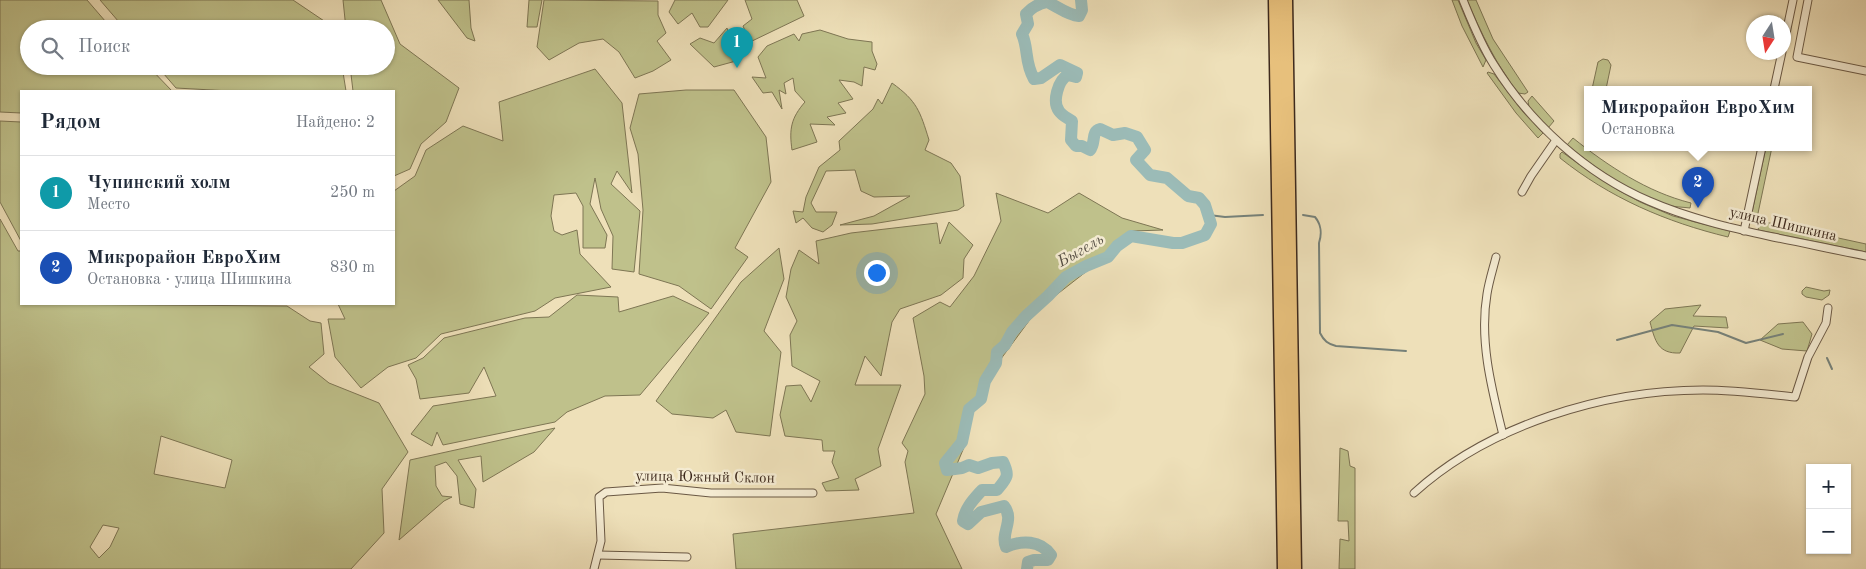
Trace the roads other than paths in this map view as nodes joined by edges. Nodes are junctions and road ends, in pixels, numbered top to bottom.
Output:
1 (1274, 0) edge
2 (1286, 0) edge
3 (1463, 0) edge
4 (1792, 0) edge
5 (1808, 0) edge
6 (1789, 15) edge
7 (1780, 60) edge
8 (1866, 71) edge
9 (1775, 86) edge
10 (1556, 140) junction
11 (1761, 151) edge
12 (1522, 192) dead end
13 (1744, 231) junction
14 (1496, 256) dead end
15 (1866, 256) edge
16 (1828, 308) dead end
17 (1503, 435) junction
18 (813, 493) dead end
19 (1414, 493) dead end
20 (598, 555) junction
21 (687, 557) dead end
22 (594, 569) edge
23 (1284, 569) edge
24 (1295, 569) edge

1 - 23 highway
2 - 24 highway
3 - 10 street, улица Шишкина
4 - 6 street
5 - 8 street
7 - 9 street
10 - 12 street
10 - 13 street, улица Шишкина
11 - 13 street
13 - 15 street, улица Шишкина
14 - 17 street
16 - 17 street
17 - 19 street
18 - 20 street, улица Южный Склон
20 - 21 street
20 - 22 street

